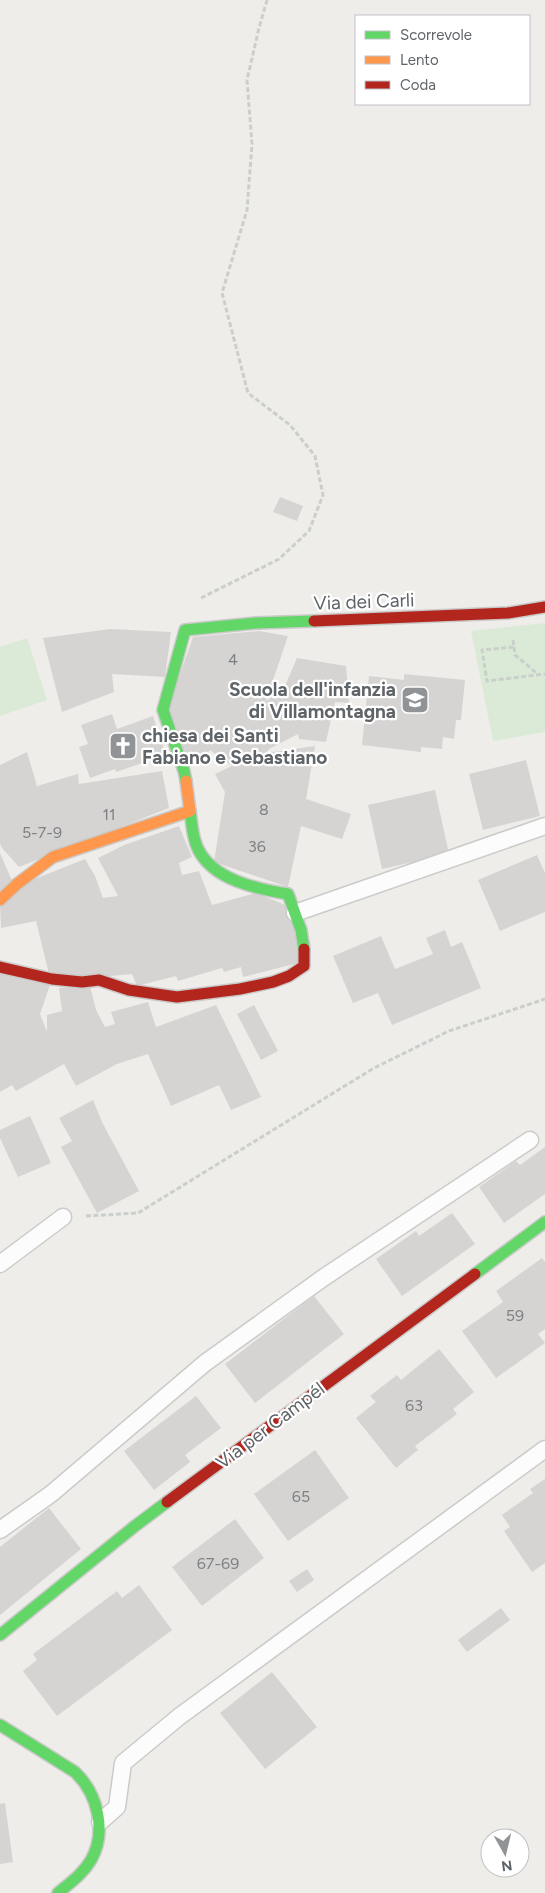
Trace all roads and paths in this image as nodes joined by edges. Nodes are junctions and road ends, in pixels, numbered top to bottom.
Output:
1 (267, 0) edge
2 (545, 608) edge
3 (185, 630) junction
4 (505, 638) dead end
5 (514, 647) junction
6 (545, 674) edge
7 (539, 675) junction
8 (190, 811) junction
9 (545, 826) edge
10 (0, 900) edge
11 (296, 913) junction
12 (0, 967) edge
13 (545, 999) edge
14 (530, 1140) dead end
15 (63, 1217) joint
16 (545, 1222) edge
17 (0, 1264) edge
18 (545, 1449) edge
19 (0, 1530) edge
20 (0, 1636) edge
21 (0, 1725) edge
22 (100, 1822) junction
23 (58, 1893) edge

1 - 3 path
2 - 3 street, Via dei Carli
3 - 8 street
4 - 5 path
5 - 7 path
5 - 7 path
6 - 7 path
8 - 10 street
8 - 11 street
9 - 11 lane
11 - 12 street
13 - 15 path
14 - 19 lane
15 - 17 lane
16 - 20 street, Via per Campél
18 - 22 lane
21 - 22 street
22 - 23 street

